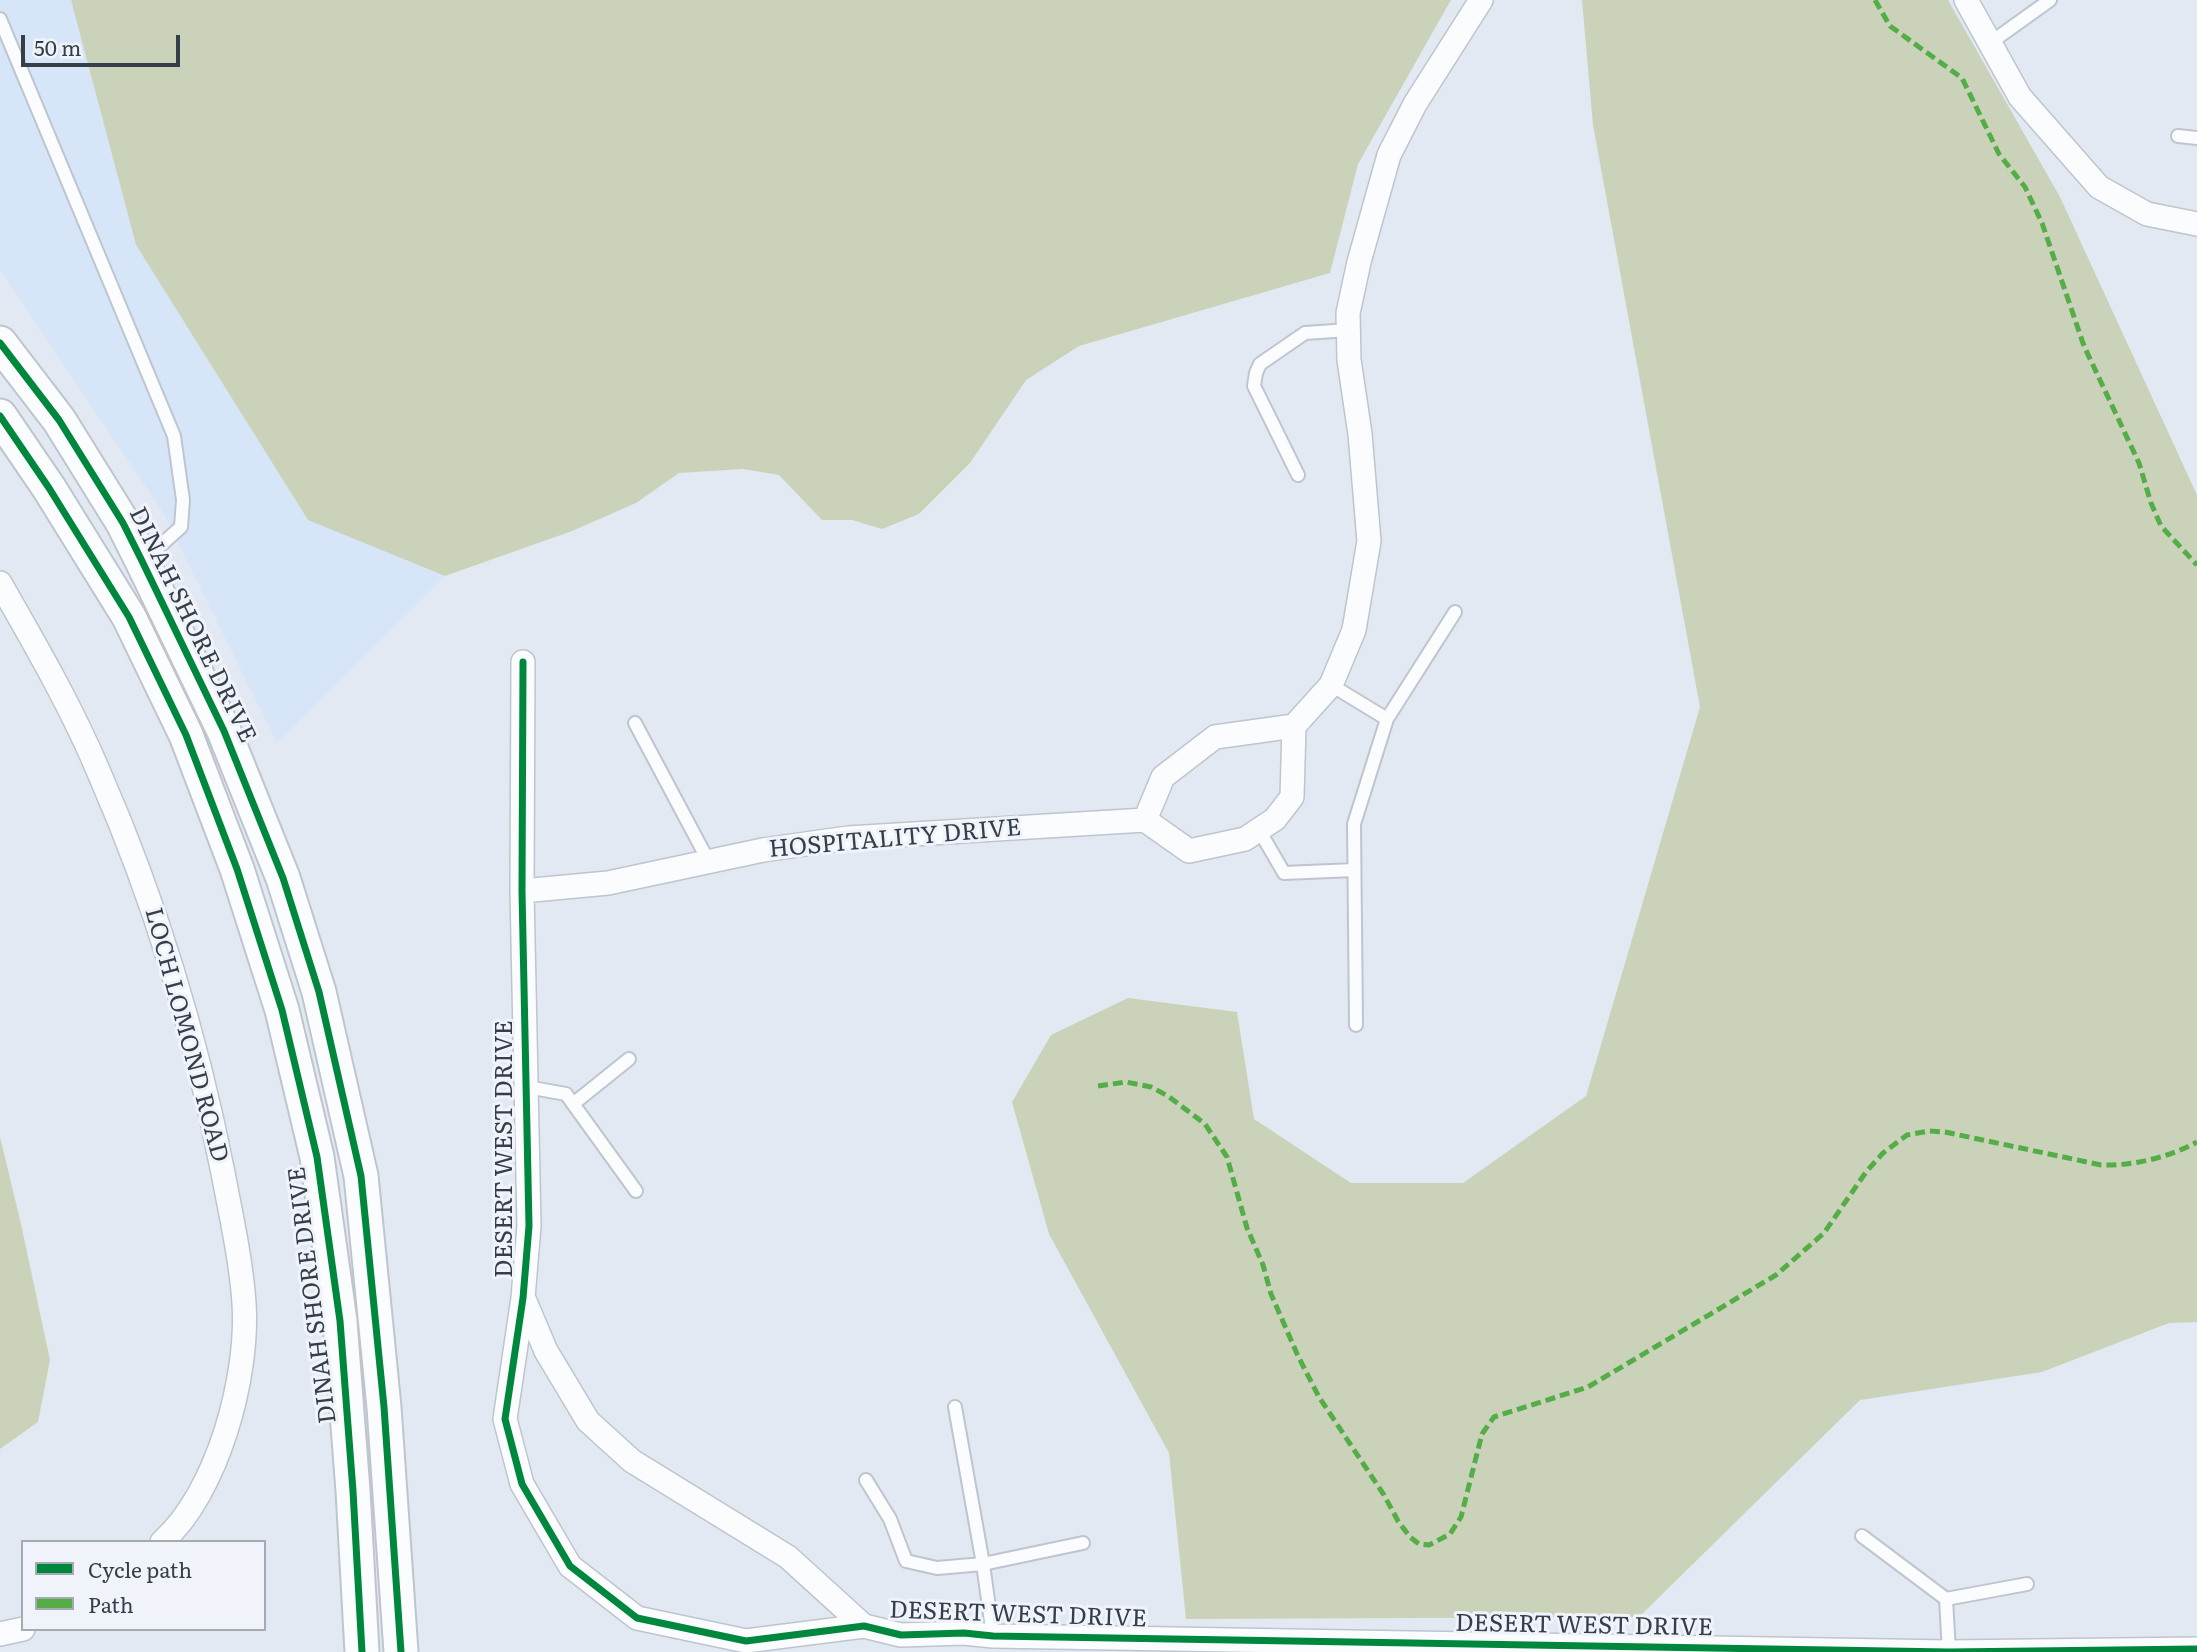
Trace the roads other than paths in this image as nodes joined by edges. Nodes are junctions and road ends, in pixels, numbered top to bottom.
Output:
1 (1481, 0) edge
2 (1966, 0) edge
3 (2050, 0) edge
4 (0, 19) edge
5 (1990, 43) junction
6 (2178, 136) dead end
7 (2197, 138) edge
8 (2197, 224) edge
9 (1349, 330) junction
10 (0, 343) edge
11 (0, 416) edge
12 (1297, 475) dead end
13 (142, 561) junction
14 (0, 583) edge
15 (1455, 612) dead end
16 (523, 662) dead end
17 (1331, 685) junction
18 (1387, 719) junction
19 (635, 723) dead end
20 (1294, 726) junction
21 (1145, 820) junction
22 (1259, 830) junction
23 (709, 862) junction
24 (1354, 870) junction
25 (522, 891) junction
26 (1356, 1025) dead end
27 (629, 1059) dead end
28 (527, 1087) junction
29 (573, 1104) junction
30 (636, 1191) dead end
31 (523, 1298) junction
32 (955, 1407) dead end
33 (866, 1480) dead end
34 (1862, 1536) dead end
35 (164, 1540) edge
36 (1083, 1543) dead end
37 (983, 1564) junction
38 (2027, 1584) dead end
39 (1946, 1599) junction
40 (864, 1626) junction
41 (21, 1629) edge
42 (0, 1634) edge
43 (993, 1636) junction
44 (2197, 1649) edge
45 (362, 1652) edge
46 (401, 1652) edge
47 (1949, 1652) edge

1 - 9 street
2 - 5 street
3 - 5 lane
4 - 13 lane
5 - 8 street
6 - 7 lane
9 - 12 lane
9 - 17 street
10 - 13 main road, DINAH SHORE DRIVE
11 - 45 main road, DINAH SHORE DRIVE
13 - 46 main road, DINAH SHORE DRIVE
14 - 35 street, LOCH LOMOND ROAD
15 - 18 lane
16 - 25 street, DESERT WEST DRIVE
17 - 18 lane
17 - 20 street
18 - 24 lane
19 - 23 lane
20 - 21 street
20 - 22 street
21 - 22 street
21 - 23 street, HOSPITALITY DRIVE
22 - 24 lane
23 - 25 street, HOSPITALITY DRIVE
24 - 26 lane
25 - 28 street, DESERT WEST DRIVE
27 - 29 lane
28 - 29 lane
28 - 31 street, DESERT WEST DRIVE
29 - 30 lane
31 - 40 street, DESERT WEST DRIVE
31 - 40 street, DESERT WEST DRIVE
32 - 37 lane
33 - 37 lane
34 - 39 lane
36 - 37 lane
37 - 43 lane
38 - 39 lane
39 - 47 lane
40 - 43 street, DESERT WEST DRIVE
41 - 42 street
43 - 47 street, DESERT WEST DRIVE
44 - 47 street, DESERT WEST DRIVE

